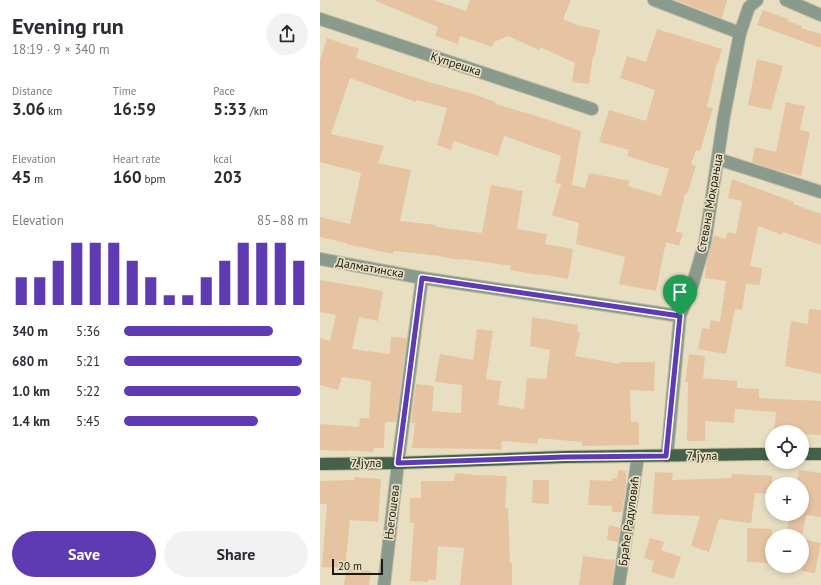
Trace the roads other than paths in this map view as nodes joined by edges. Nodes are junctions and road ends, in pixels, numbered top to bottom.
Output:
1 (654, 0) edge
2 (757, 0) edge
3 (786, 0) edge
4 (821, 15) edge
5 (320, 19) edge
6 (740, 33) junction
7 (592, 109) dead end
8 (718, 159) junction
9 (821, 192) edge
10 (320, 259) edge
11 (422, 278) junction
12 (680, 316) junction
13 (765, 454) edge
14 (809, 454) edge
15 (821, 454) edge
16 (638, 456) junction
17 (666, 456) junction
18 (398, 463) junction
19 (320, 464) edge
20 (384, 585) edge
21 (619, 585) edge

1 - 6 street
2 - 6 street, Стевана Мокрањца
3 - 4 street
5 - 7 street, Купрешка
6 - 8 street, Стевана Мокрањца
8 - 9 street
8 - 12 street, Стевана Мокрањца
10 - 11 street, Далматинска
11 - 12 street, Далматинска
11 - 18 street, Његошева
12 - 17 street, Стевана Мокрањца
13 - 17 main road, 7. јула
14 - 15 main road
16 - 17 main road, 7. јула
16 - 18 main road, 7. јула
16 - 21 street, Браће Радуловић
18 - 19 main road, 7. јула
18 - 20 street, Његошева

